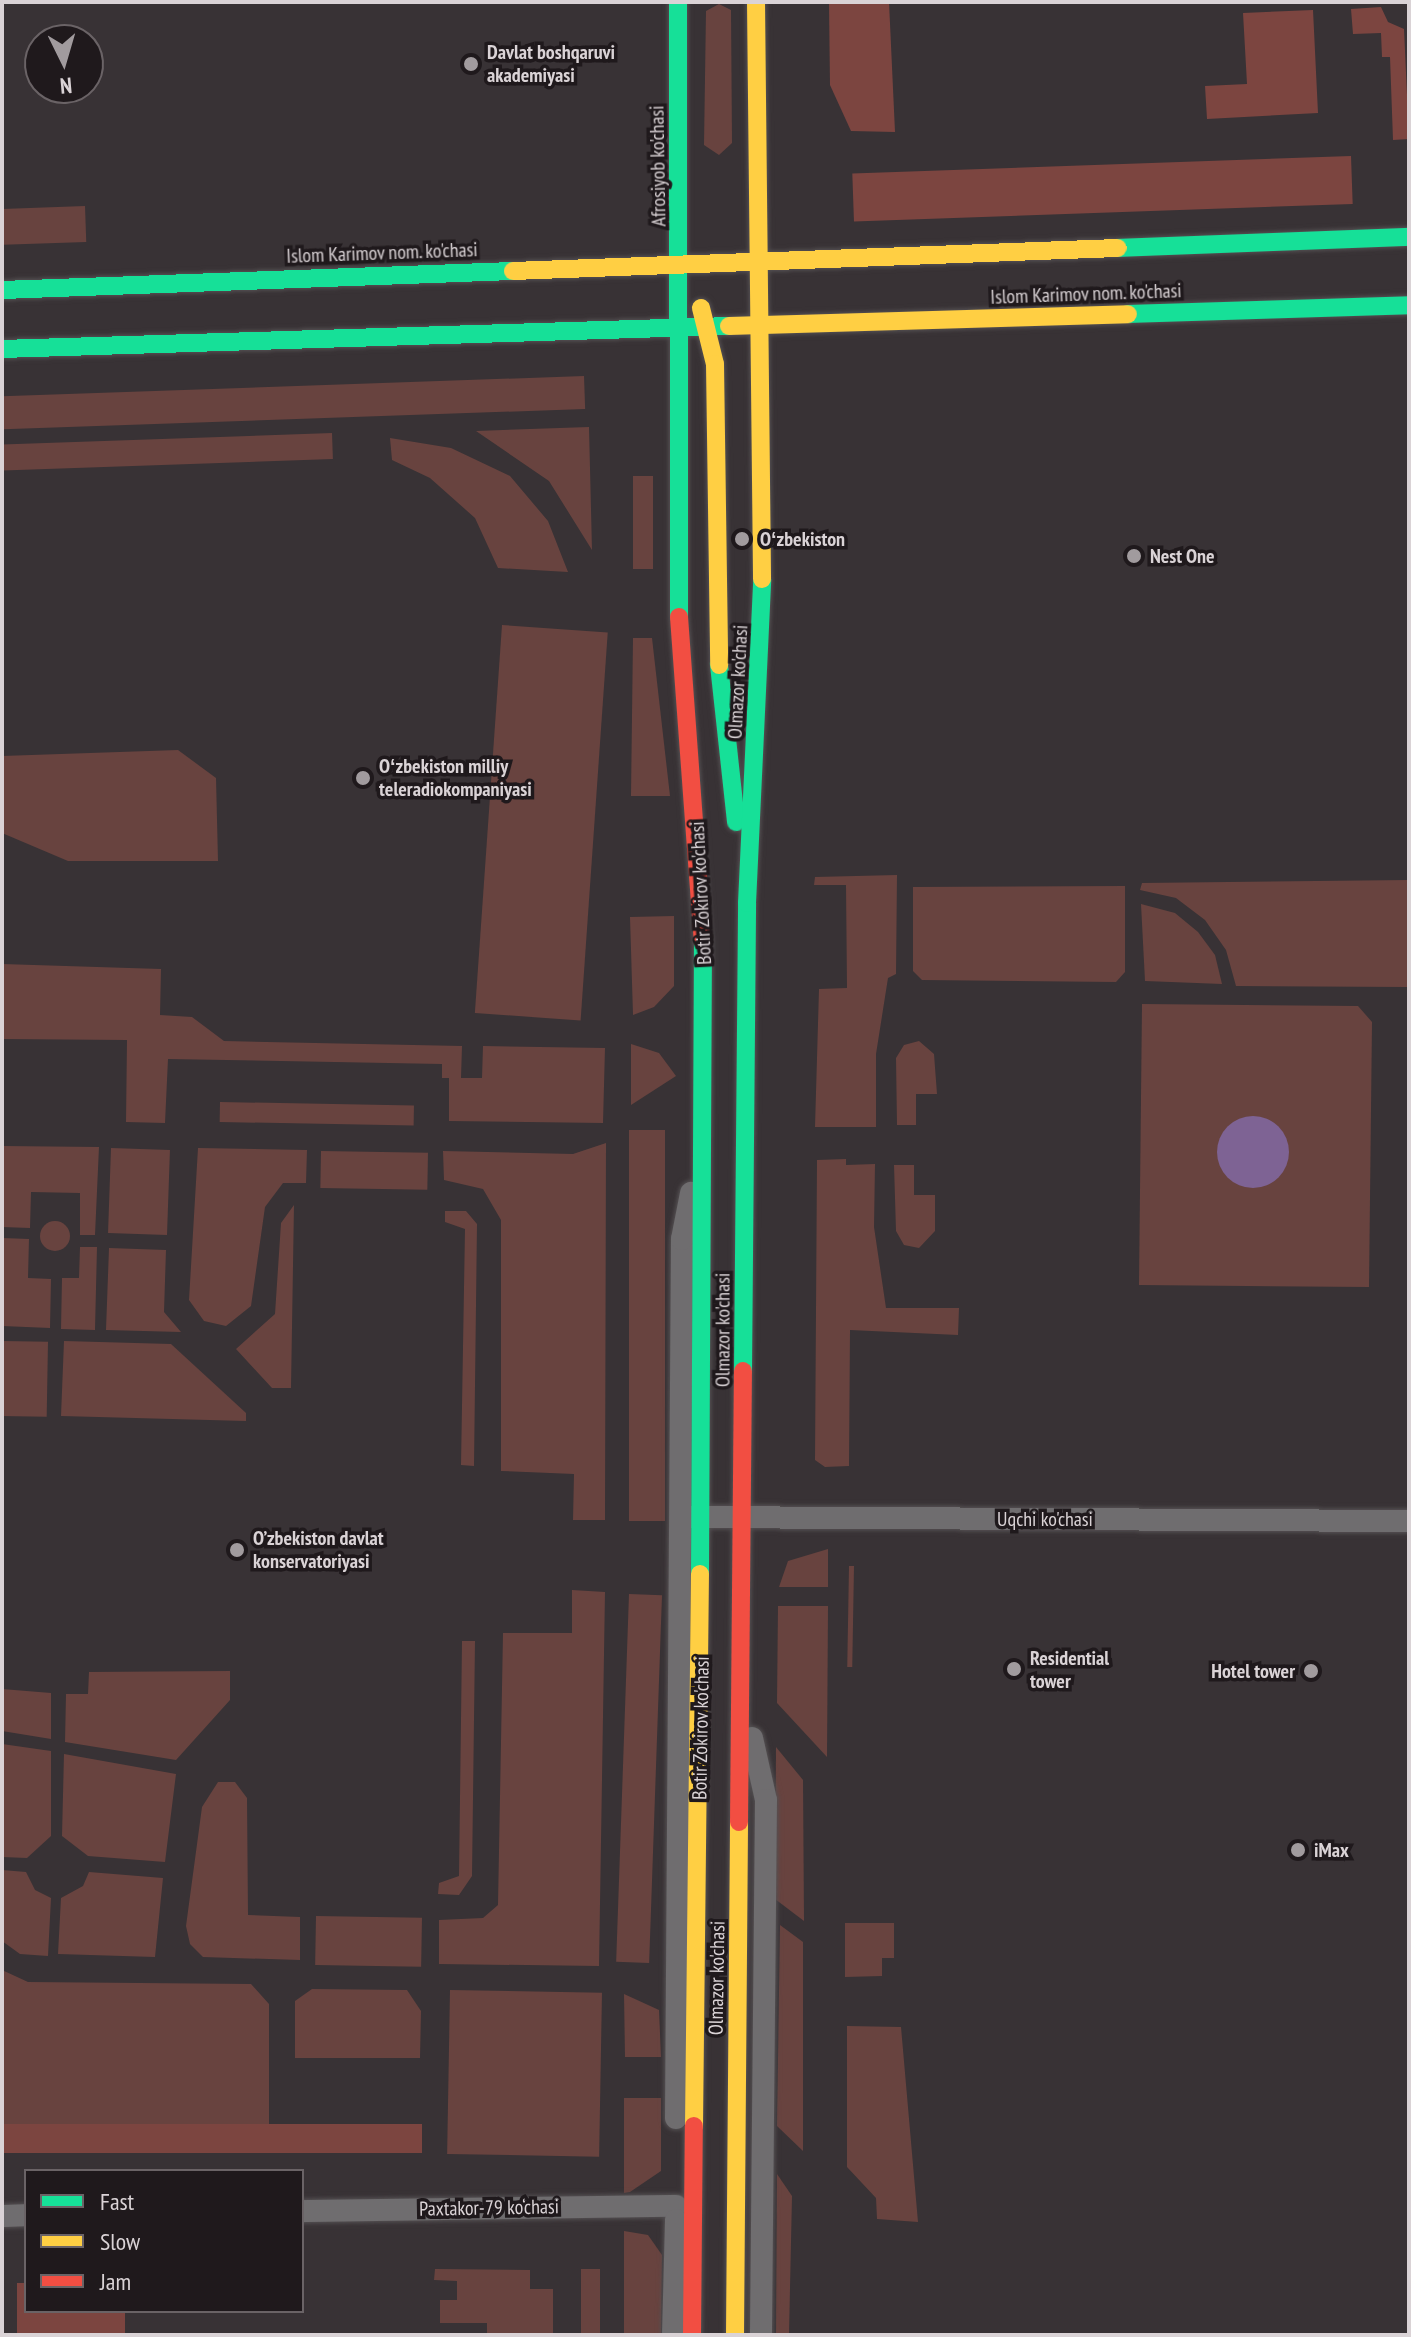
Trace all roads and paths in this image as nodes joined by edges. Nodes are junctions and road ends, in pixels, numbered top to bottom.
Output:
1 (678, 2) edge
2 (756, 2) edge
3 (1409, 237) edge
4 (764, 260) junction
5 (681, 263) junction
6 (2, 290) edge
7 (1409, 305) edge
8 (765, 326) junction
9 (710, 328) junction
10 (680, 329) junction
11 (2, 349) edge
12 (747, 903) junction
13 (706, 1120) joint
14 (692, 1517) junction
15 (744, 1518) junction
16 (1409, 1521) edge
17 (742, 1698) junction
18 (676, 2206) junction
19 (304, 2211) edge
20 (24, 2215) edge
21 (2, 2216) edge
22 (673, 2335) edge
23 (692, 2335) edge
24 (735, 2335) edge
25 (761, 2335) edge

1 - 5 main road, Afrosiyob ko'chasi
2 - 4 main road
3 - 4 main road, Islom Karimov nom. ko'chasi
4 - 5 main road, Islom Karimov nom. ko'chasi
4 - 8 main road
5 - 6 main road, Islom Karimov nom. ko'chasi
5 - 9 main road
5 - 10 main road, Afrosiyob ko'chasi
7 - 8 main road, Islom Karimov nom. ko'chasi
8 - 9 main road, Islom Karimov nom. ko'chasi
8 - 12 main road, Olmazor ko'chasi
9 - 10 main road, Islom Karimov nom. ko'chasi
9 - 12 main road
10 - 11 main road
10 - 13 main road, Botir Zokirov ko'chasi
12 - 15 main road, Olmazor ko'chasi
13 - 14 street, Botir Zokirov ko'chasi
14 - 15 street, Uqchi ko'chasi
14 - 18 street
14 - 23 main road, Botir Zokirov ko'chasi
15 - 16 street, Uqchi ko'chasi
15 - 17 main road, Olmazor ko'chasi
17 - 24 main road, Olmazor ko'chasi
17 - 25 street, Botir Zokirov ko'chasi
18 - 19 street, Paxtakor-79 ko‘chasi
18 - 22 street
20 - 21 street

